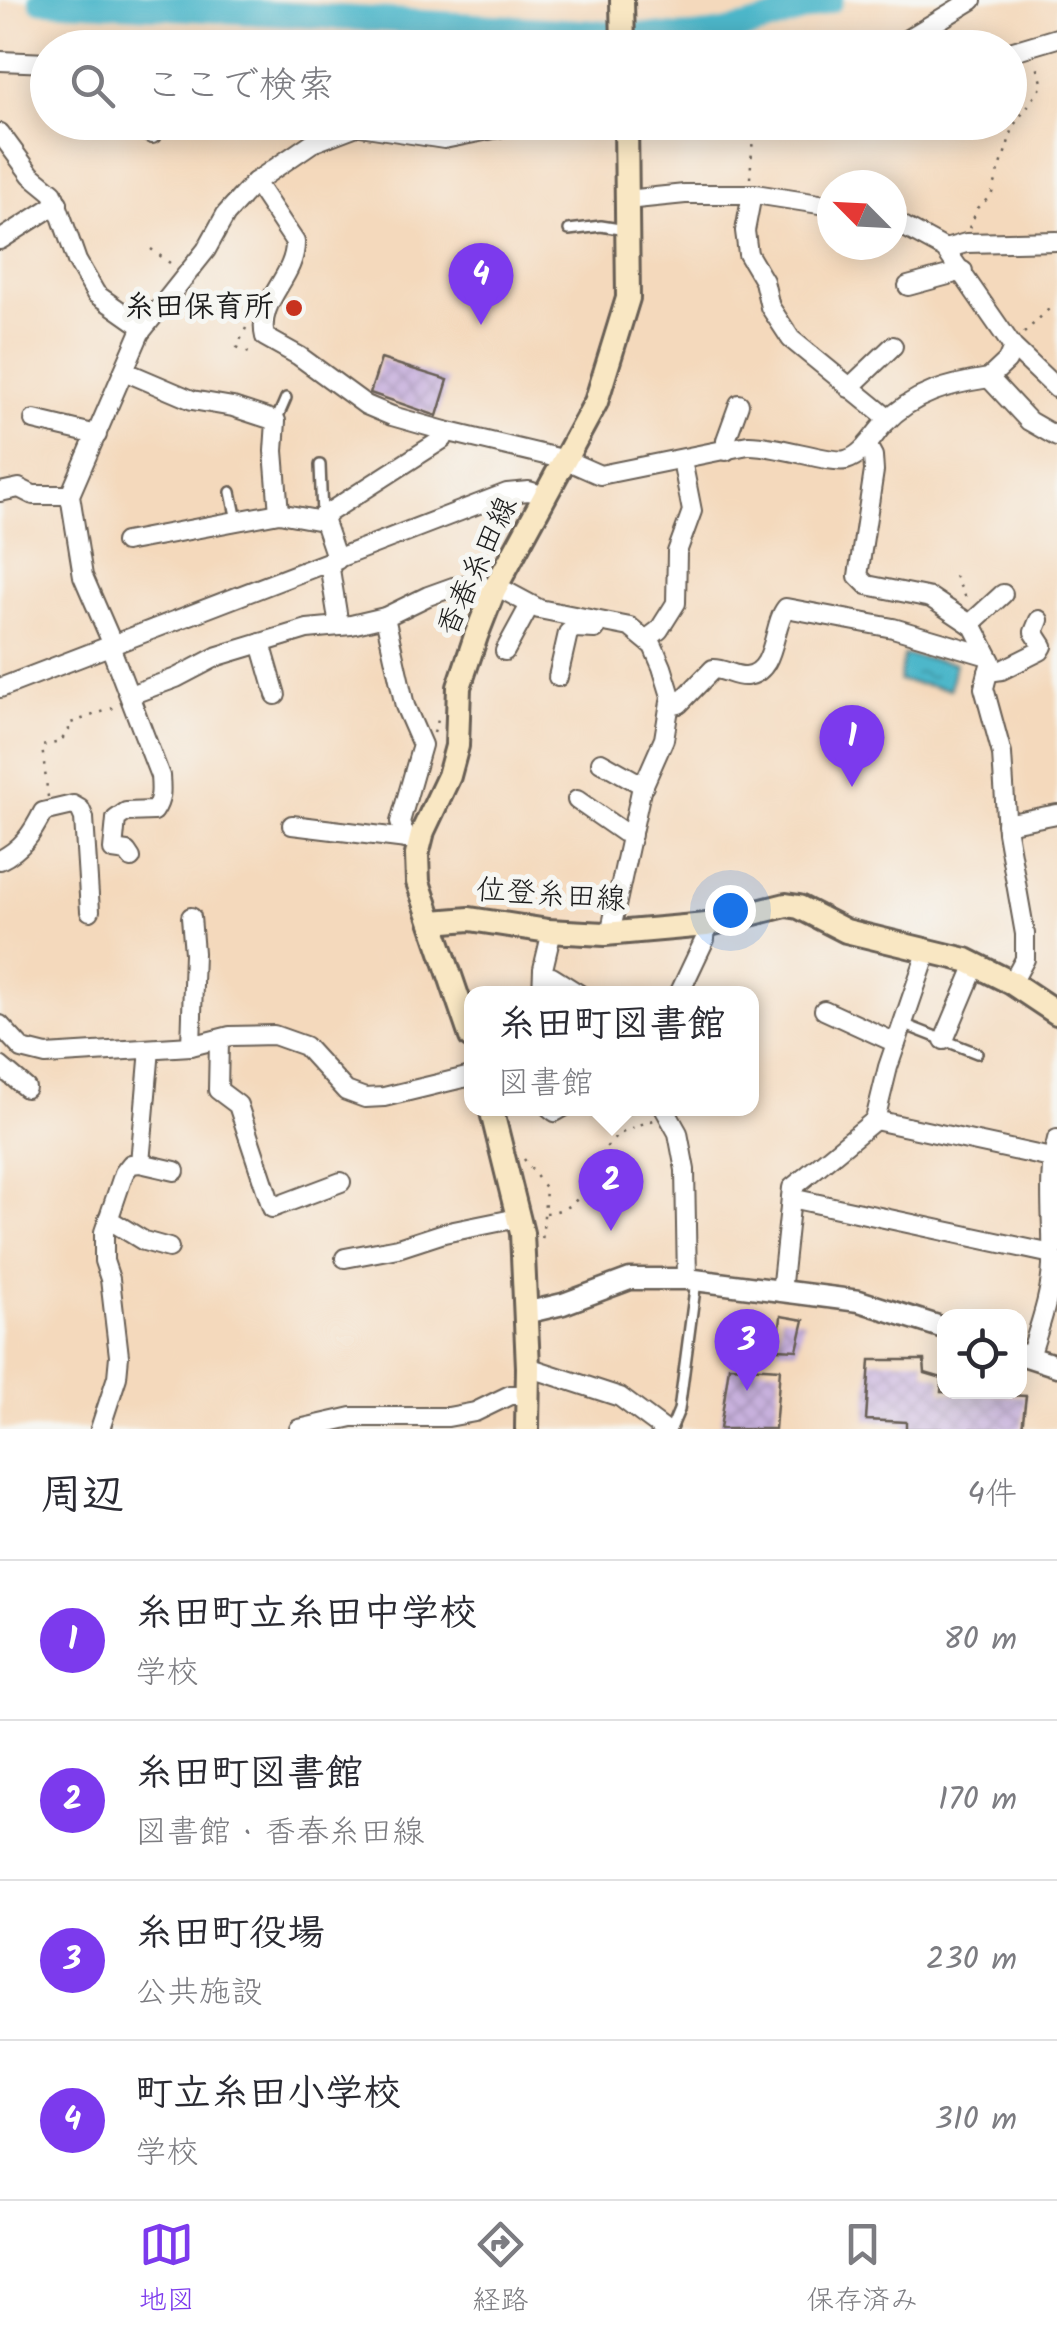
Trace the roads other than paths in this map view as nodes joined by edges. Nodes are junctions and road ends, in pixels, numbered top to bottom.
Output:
1 (622, 0) edge
2 (972, 0) edge
3 (623, 30) edge
4 (923, 30) edge
5 (1057, 38) edge
6 (1027, 47) edge
7 (0, 61) edge
8 (30, 62) edge
9 (0, 133) edge
10 (318, 140) edge
11 (626, 140) edge
12 (16, 156) junction
13 (0, 170) edge
14 (256, 182) junction
15 (750, 194) junction
16 (626, 200) junction
17 (58, 203) junction
18 (817, 204) edge
19 (907, 228) edge
20 (569, 230) dead end
21 (629, 230) junction
22 (0, 240) edge
23 (1057, 241) edge
24 (945, 249) junction
25 (963, 271) junction
26 (908, 286) dead end
27 (143, 327) junction
28 (893, 346) dead end
29 (1012, 346) junction
30 (124, 371) junction
31 (989, 378) junction
32 (850, 388) junction
33 (1057, 390) edge
34 (286, 398) dead end
35 (739, 404) dead end
36 (888, 419) junction
37 (34, 420) dead end
38 (276, 421) junction
39 (445, 430) junction
40 (96, 435) junction
41 (1056, 435) edge
42 (867, 446) junction
43 (726, 451) junction
44 (566, 460) junction
45 (682, 460) junction
46 (320, 466) dead end
47 (0, 492) edge
48 (231, 492) dead end
49 (70, 495) junction
50 (545, 496) junction
51 (279, 513) junction
52 (322, 516) junction
53 (238, 523) junction
54 (125, 542) dead end
55 (333, 562) junction
56 (495, 588) junction
57 (1004, 594) dead end
58 (530, 605) junction
59 (385, 617) junction
60 (598, 620) junction
61 (1039, 620) dead end
62 (973, 621) junction
63 (339, 626) junction
64 (646, 639) junction
65 (261, 643) junction
66 (112, 645) junction
67 (504, 651) dead end
68 (988, 664) junction
69 (558, 677) dead end
70 (0, 688) edge
71 (130, 695) junction
72 (276, 695) dead end
73 (670, 706) junction
74 (600, 762) dead end
75 (644, 786) junction
76 (577, 800) dead end
77 (1057, 814) edge
78 (1006, 824) junction
79 (292, 826) dead end
80 (632, 835) junction
81 (413, 840) junction
82 (132, 858) dead end
83 (0, 860) edge
84 (90, 911) dead end
85 (190, 917) dead end
86 (433, 922) junction
87 (706, 925) junction
88 (552, 931) junction
89 (610, 934) junction
90 (928, 950) junction
91 (976, 964) junction
92 (1012, 983) junction
93 (542, 985) edge
94 (566, 986) edge
95 (683, 986) edge
96 (824, 1010) dead end
97 (1057, 1013) edge
98 (464, 1017) edge
99 (0, 1024) edge
100 (903, 1024) junction
101 (944, 1040) junction
102 (219, 1041) junction
103 (896, 1043) junction
104 (190, 1046) junction
105 (150, 1049) junction
106 (978, 1053) dead end
107 (0, 1066) edge
108 (464, 1078) edge
109 (26, 1088) dead end
110 (493, 1116) edge
111 (668, 1116) edge
112 (875, 1120) junction
113 (1057, 1138) edge
114 (1051, 1158) junction
115 (140, 1163) junction
116 (175, 1170) dead end
117 (342, 1182) dead end
118 (791, 1198) junction
119 (518, 1218) junction
120 (108, 1219) junction
121 (169, 1248) dead end
122 (1052, 1254) junction
123 (345, 1258) dead end
124 (692, 1280) junction
125 (781, 1292) junction
126 (525, 1313) junction
127 (937, 1326) edge
128 (1027, 1350) edge
129 (1027, 1356) edge
130 (1057, 1366) edge
131 (528, 1367) junction
132 (528, 1395) junction
133 (100, 1429) edge
134 (299, 1429) edge
135 (527, 1429) edge
136 (663, 1429) edge
137 (672, 1429) edge

1 - 3 main road
2 - 4 street
5 - 6 street
7 - 8 street
9 - 12 street
10 - 14 street
11 - 16 main road, 香春糸田線
12 - 13 street
12 - 17 street
14 - 27 street
14 - 39 street
15 - 16 street
15 - 18 street
15 - 32 street
16 - 21 main road, 香春糸田線
17 - 22 street
17 - 27 street
19 - 24 street
20 - 21 lane
21 - 44 main road, 香春糸田線
23 - 24 street
24 - 25 street
25 - 26 street
25 - 29 street
27 - 30 street
28 - 32 street
29 - 31 street
29 - 33 street
30 - 38 street
30 - 40 street
31 - 36 street
31 - 41 street
32 - 36 street
34 - 38 lane
35 - 43 street
36 - 42 street
37 - 40 street
38 - 51 street
39 - 44 street
39 - 52 street
40 - 49 street
42 - 43 street
42 - 62 street
43 - 45 street
44 - 45 street
44 - 50 main road, 香春糸田線
45 - 64 street
46 - 52 lane
47 - 49 street
48 - 53 lane
49 - 66 street
50 - 55 street
50 - 56 main road, 香春糸田線
51 - 52 street
51 - 53 street
52 - 55 street
53 - 54 street
55 - 63 street
55 - 66 street
56 - 58 street
56 - 59 street
56 - 81 main road, 香春糸田線
57 - 62 street
58 - 60 street
58 - 67 street
59 - 63 street
59 - 81 street
60 - 64 street
60 - 69 street
61 - 68 street
62 - 68 street
63 - 65 street
64 - 73 street
65 - 71 street
65 - 72 street
66 - 70 street
66 - 71 street
68 - 73 street
68 - 78 street
71 - 82 street
73 - 75 street
74 - 75 street
75 - 80 street
76 - 80 street
77 - 78 street
78 - 92 street
79 - 81 street
80 - 89 street
81 - 86 main road, 香春糸田線
83 - 84 street
85 - 104 street
86 - 88 main road, 位登糸田線
86 - 98 main road, 香春糸田線
87 - 89 main road, 位登糸田線
87 - 90 main road, 位登糸田線
87 - 95 street
88 - 89 main road, 位登糸田線
88 - 93 street
90 - 91 main road, 位登糸田線
90 - 100 street
91 - 92 main road, 位登糸田線
91 - 101 street
92 - 97 main road, 位登糸田線
93 - 94 street
96 - 103 street
99 - 105 street
100 - 101 lane
100 - 103 street
101 - 106 lane
102 - 104 street
102 - 108 street
102 - 117 street
103 - 112 street
104 - 105 street
105 - 115 street
107 - 109 street
110 - 119 main road
111 - 124 street
112 - 114 street
112 - 118 street
113 - 114 street
114 - 122 street
115 - 116 street
115 - 120 street
118 - 122 street
118 - 125 street
119 - 123 street
119 - 126 main road
120 - 121 street
120 - 133 street
122 - 128 street
124 - 125 street
124 - 126 street
124 - 137 lane
125 - 127 street
126 - 131 main road
129 - 130 street
131 - 132 main road
131 - 136 street
132 - 134 street
132 - 135 main road

